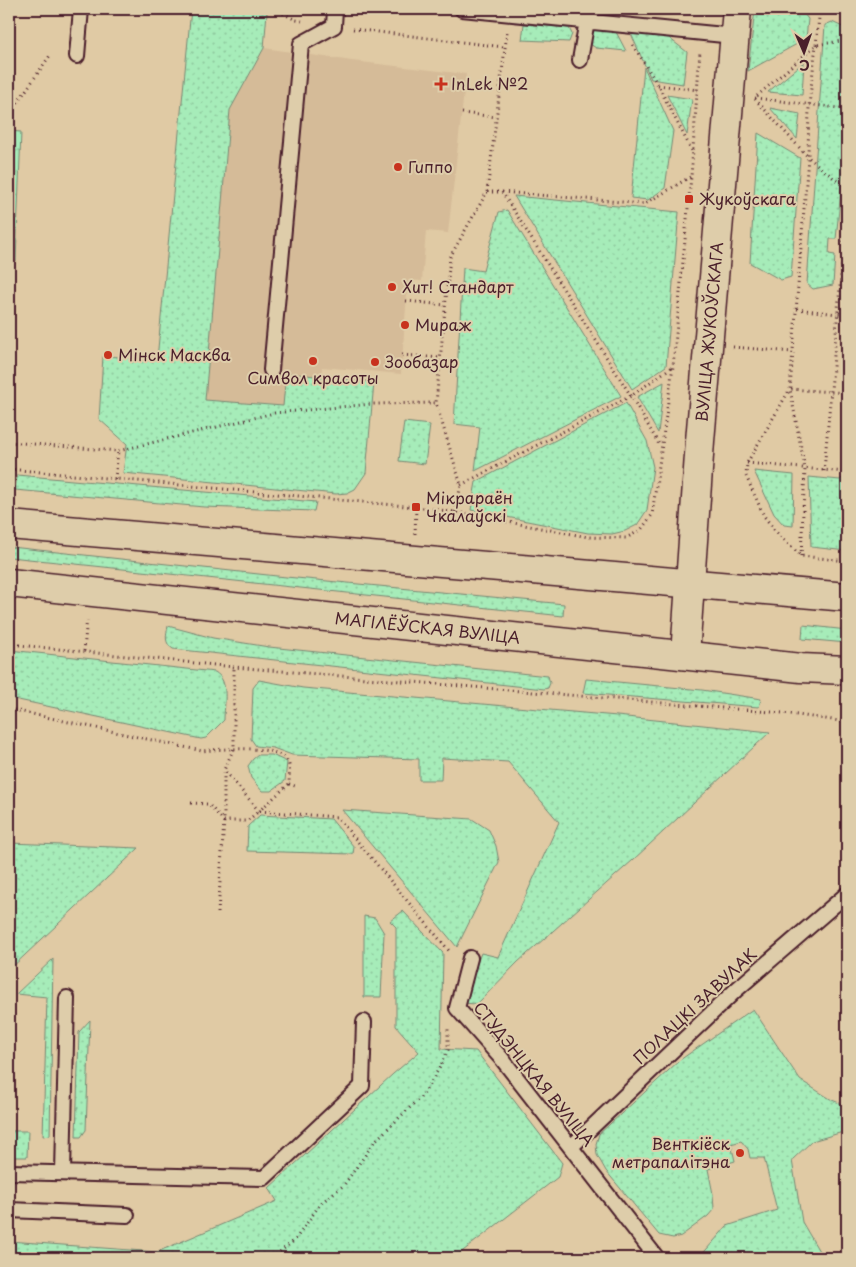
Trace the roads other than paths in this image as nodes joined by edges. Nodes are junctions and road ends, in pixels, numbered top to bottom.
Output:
1 (81, 9) edge
2 (335, 9) edge
3 (462, 9) edge
4 (736, 9) edge
5 (587, 15) edge
6 (734, 36) junction
7 (77, 56) dead end
8 (580, 60) dead end
9 (271, 370) dead end
10 (9, 525) edge
11 (9, 583) edge
12 (690, 584) junction
13 (847, 597) edge
14 (685, 655) junction
15 (802, 668) junction
16 (847, 670) edge
17 (847, 680) edge
18 (847, 894) edge
19 (470, 958) dead end
20 (67, 998) dead end
21 (364, 1022) dead end
22 (570, 1147) junction
23 (9, 1172) edge
24 (63, 1173) junction
25 (9, 1210) edge
26 (127, 1215) dead end
27 (657, 1258) edge

1 - 7 lane
2 - 9 lane
3 - 5 lane
4 - 6 main road, ВУЛІЦА ЖУКОЎСКАГА
5 - 6 lane
5 - 8 lane
6 - 12 main road, ВУЛІЦА ЖУКОЎСКАГА
10 - 12 main road
11 - 14 main road, МАГІЛЁЎСКАЯ ВУЛІЦА
12 - 13 main road
12 - 14 main road, ВУЛІЦА ЖУКОЎСКАГА
14 - 15 main road, МАГІЛЁЎСКАЯ ВУЛІЦА
15 - 16 main road, МАГІЛЁЎСКАЯ ВУЛІЦА
15 - 17 main road
18 - 22 lane, ПОЛАЦКІ ЗАВУЛАК
19 - 22 lane, СТУДЭНЦКАЯ ВУЛІЦА
20 - 24 lane
21 - 24 lane
22 - 27 lane, СТУДЭНЦКАЯ ВУЛІЦА
23 - 24 lane
25 - 26 lane

